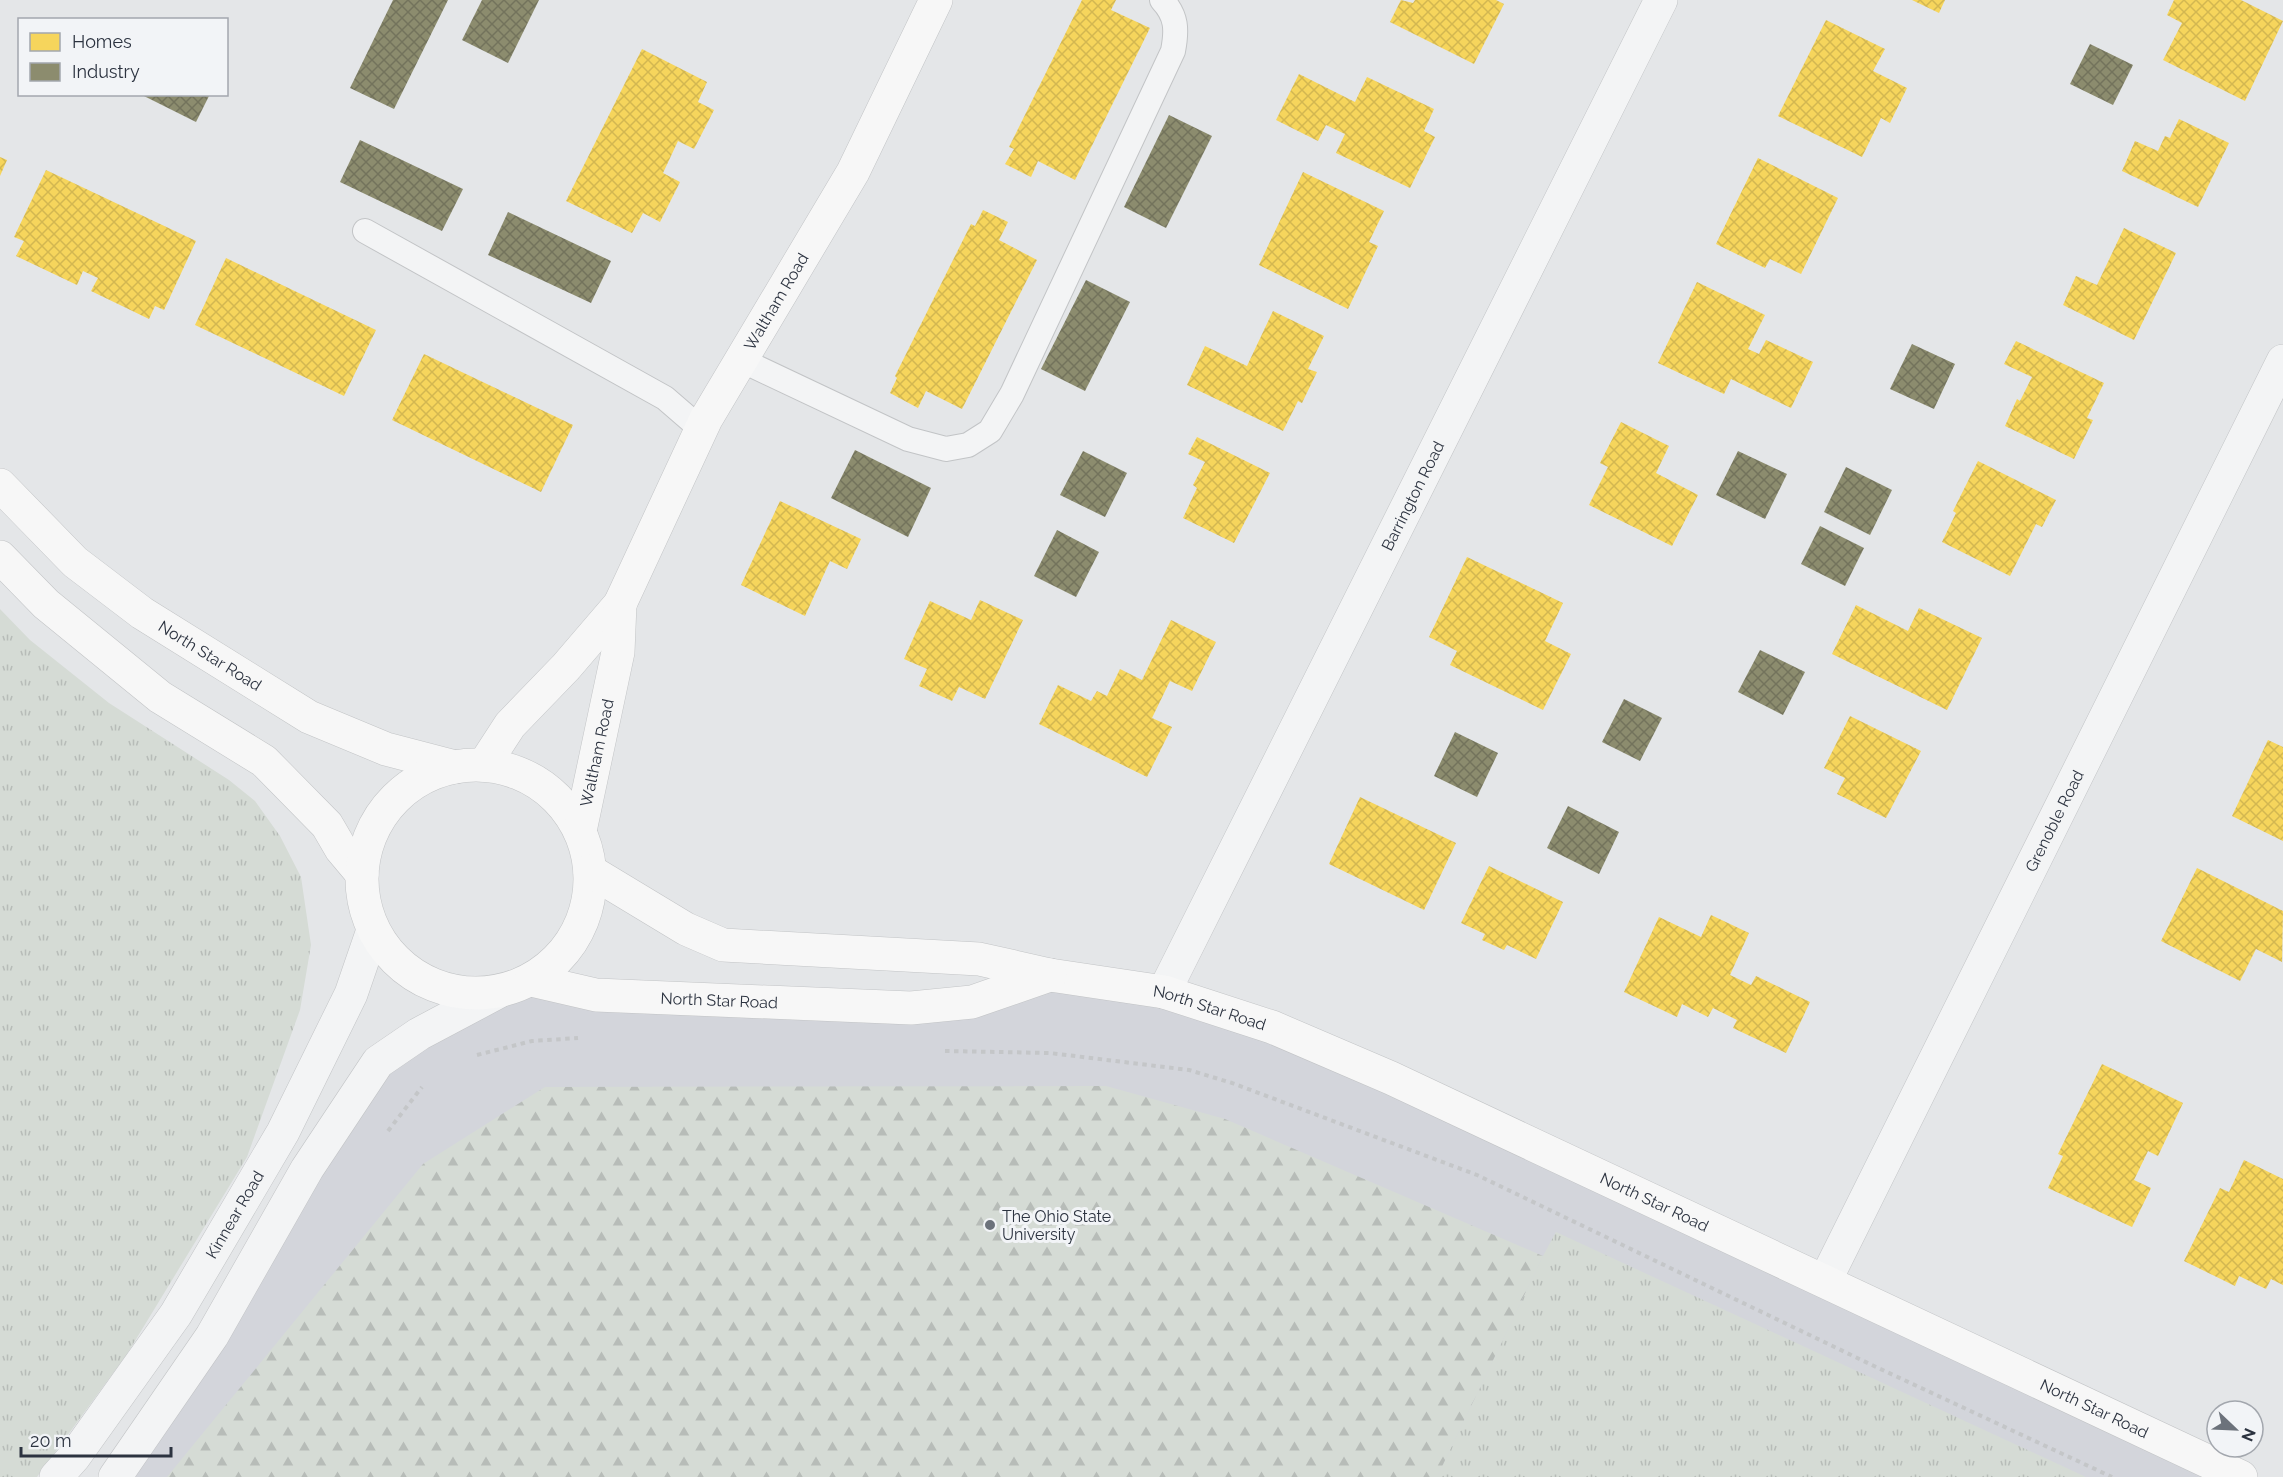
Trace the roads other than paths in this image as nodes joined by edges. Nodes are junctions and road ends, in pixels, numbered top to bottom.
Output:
1 (936, 0) edge
2 (1162, 0) edge
3 (1661, 0) edge
4 (364, 231) dead end
5 (741, 360) junction
6 (2283, 361) edge
7 (702, 430) junction
8 (0, 485) edge
9 (0, 557) edge
10 (620, 604) junction
11 (470, 766) junction
12 (580, 831) junction
13 (590, 872) junction
14 (362, 874) junction
15 (373, 930) junction
16 (1050, 975) junction
17 (531, 980) junction
18 (498, 992) junction
19 (1164, 992) junction
20 (1825, 1281) junction
21 (56, 1477) edge
22 (115, 1477) edge
23 (2241, 1477) edge

1 - 5 street, Waltham Road
2 - 5 lane
3 - 19 street, Barrington Road
4 - 7 lane
5 - 7 street, Waltham Road
6 - 20 street, Grenoble Road
7 - 10 street, Waltham Road
8 - 11 street, North Star Road
9 - 14 street
10 - 11 street, Waltham Road
10 - 12 street, Waltham Road
11 - 12 street, North Star Road
11 - 14 street
12 - 13 street
13 - 16 street, North Star Road
13 - 17 street
14 - 15 street
15 - 18 street
15 - 21 street, Kinnear Road
16 - 17 street, North Star Road
16 - 19 street, North Star Road
17 - 18 street
18 - 22 street
19 - 20 street, North Star Road
20 - 23 street, North Star Road

